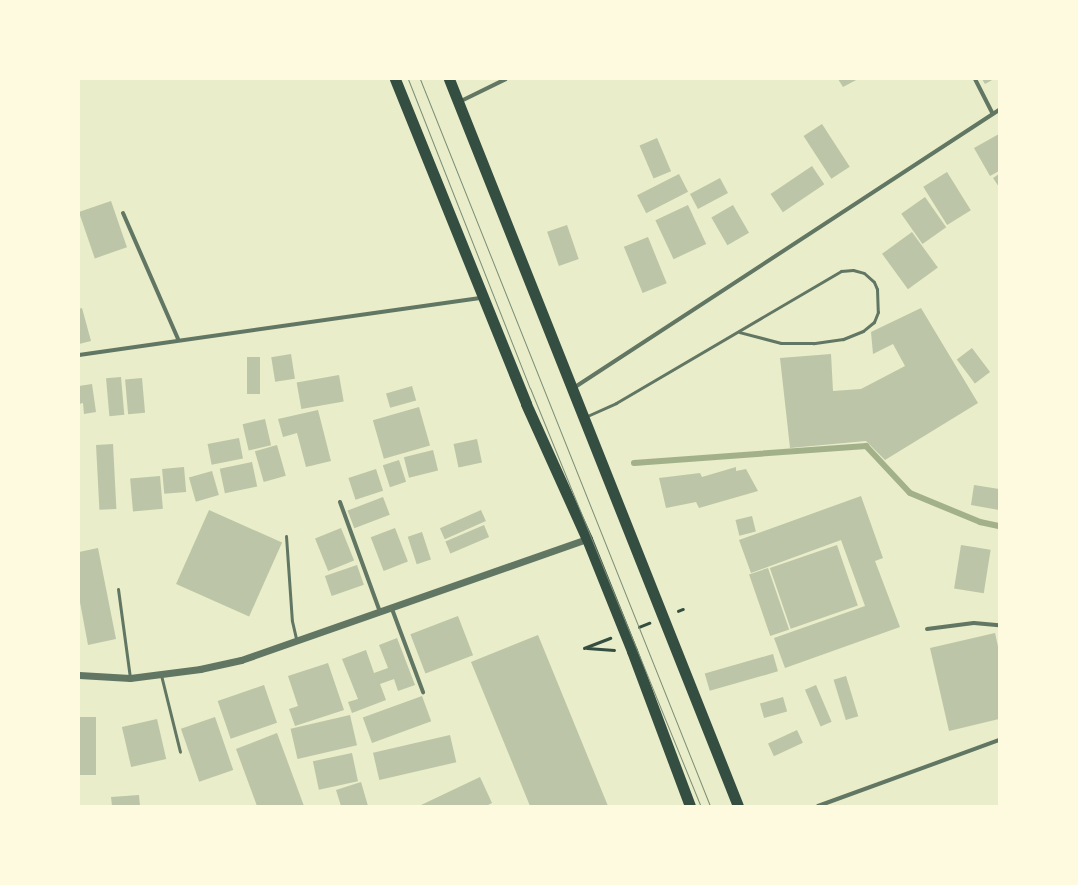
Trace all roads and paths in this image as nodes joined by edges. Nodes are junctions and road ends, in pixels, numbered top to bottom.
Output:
1 (395, 79) edge
2 (449, 79) edge
3 (506, 79) edge
4 (975, 79) edge
5 (458, 102) junction
6 (999, 110) edge
7 (993, 114) junction
8 (123, 213) dead end
9 (484, 297) junction
10 (739, 332) junction
11 (178, 339) junction
12 (79, 355) edge
13 (571, 389) junction
14 (584, 418) junction
15 (340, 502) dead end
16 (286, 536) dead end
17 (587, 539) junction
18 (118, 588) dead end
19 (392, 609) junction
20 (380, 613) junction
21 (999, 625) edge
22 (927, 629) dead end
23 (297, 641) junction
24 (584, 648) dead end
25 (632, 651) junction
26 (79, 675) edge
27 (161, 675) junction
28 (130, 678) junction
29 (423, 692) dead end
30 (999, 740) edge
31 (180, 752) dead end
32 (690, 806) edge
33 (738, 806) edge
34 (818, 806) edge

1 - 9 highway
2 - 5 highway
3 - 5 street
4 - 7 street
5 - 13 highway
6 - 7 street
7 - 13 street
8 - 11 street
9 - 11 street
9 - 17 highway
10 - 10 lane
10 - 14 lane
11 - 12 street
13 - 14 highway
14 - 33 highway
15 - 20 street
16 - 23 lane
17 - 19 street
17 - 25 highway
18 - 28 lane
19 - 20 street
19 - 29 street
20 - 23 street
21 - 22 street
23 - 27 street
24 - 25 path
25 - 32 highway
26 - 28 street
27 - 28 street
27 - 31 lane
30 - 34 street

